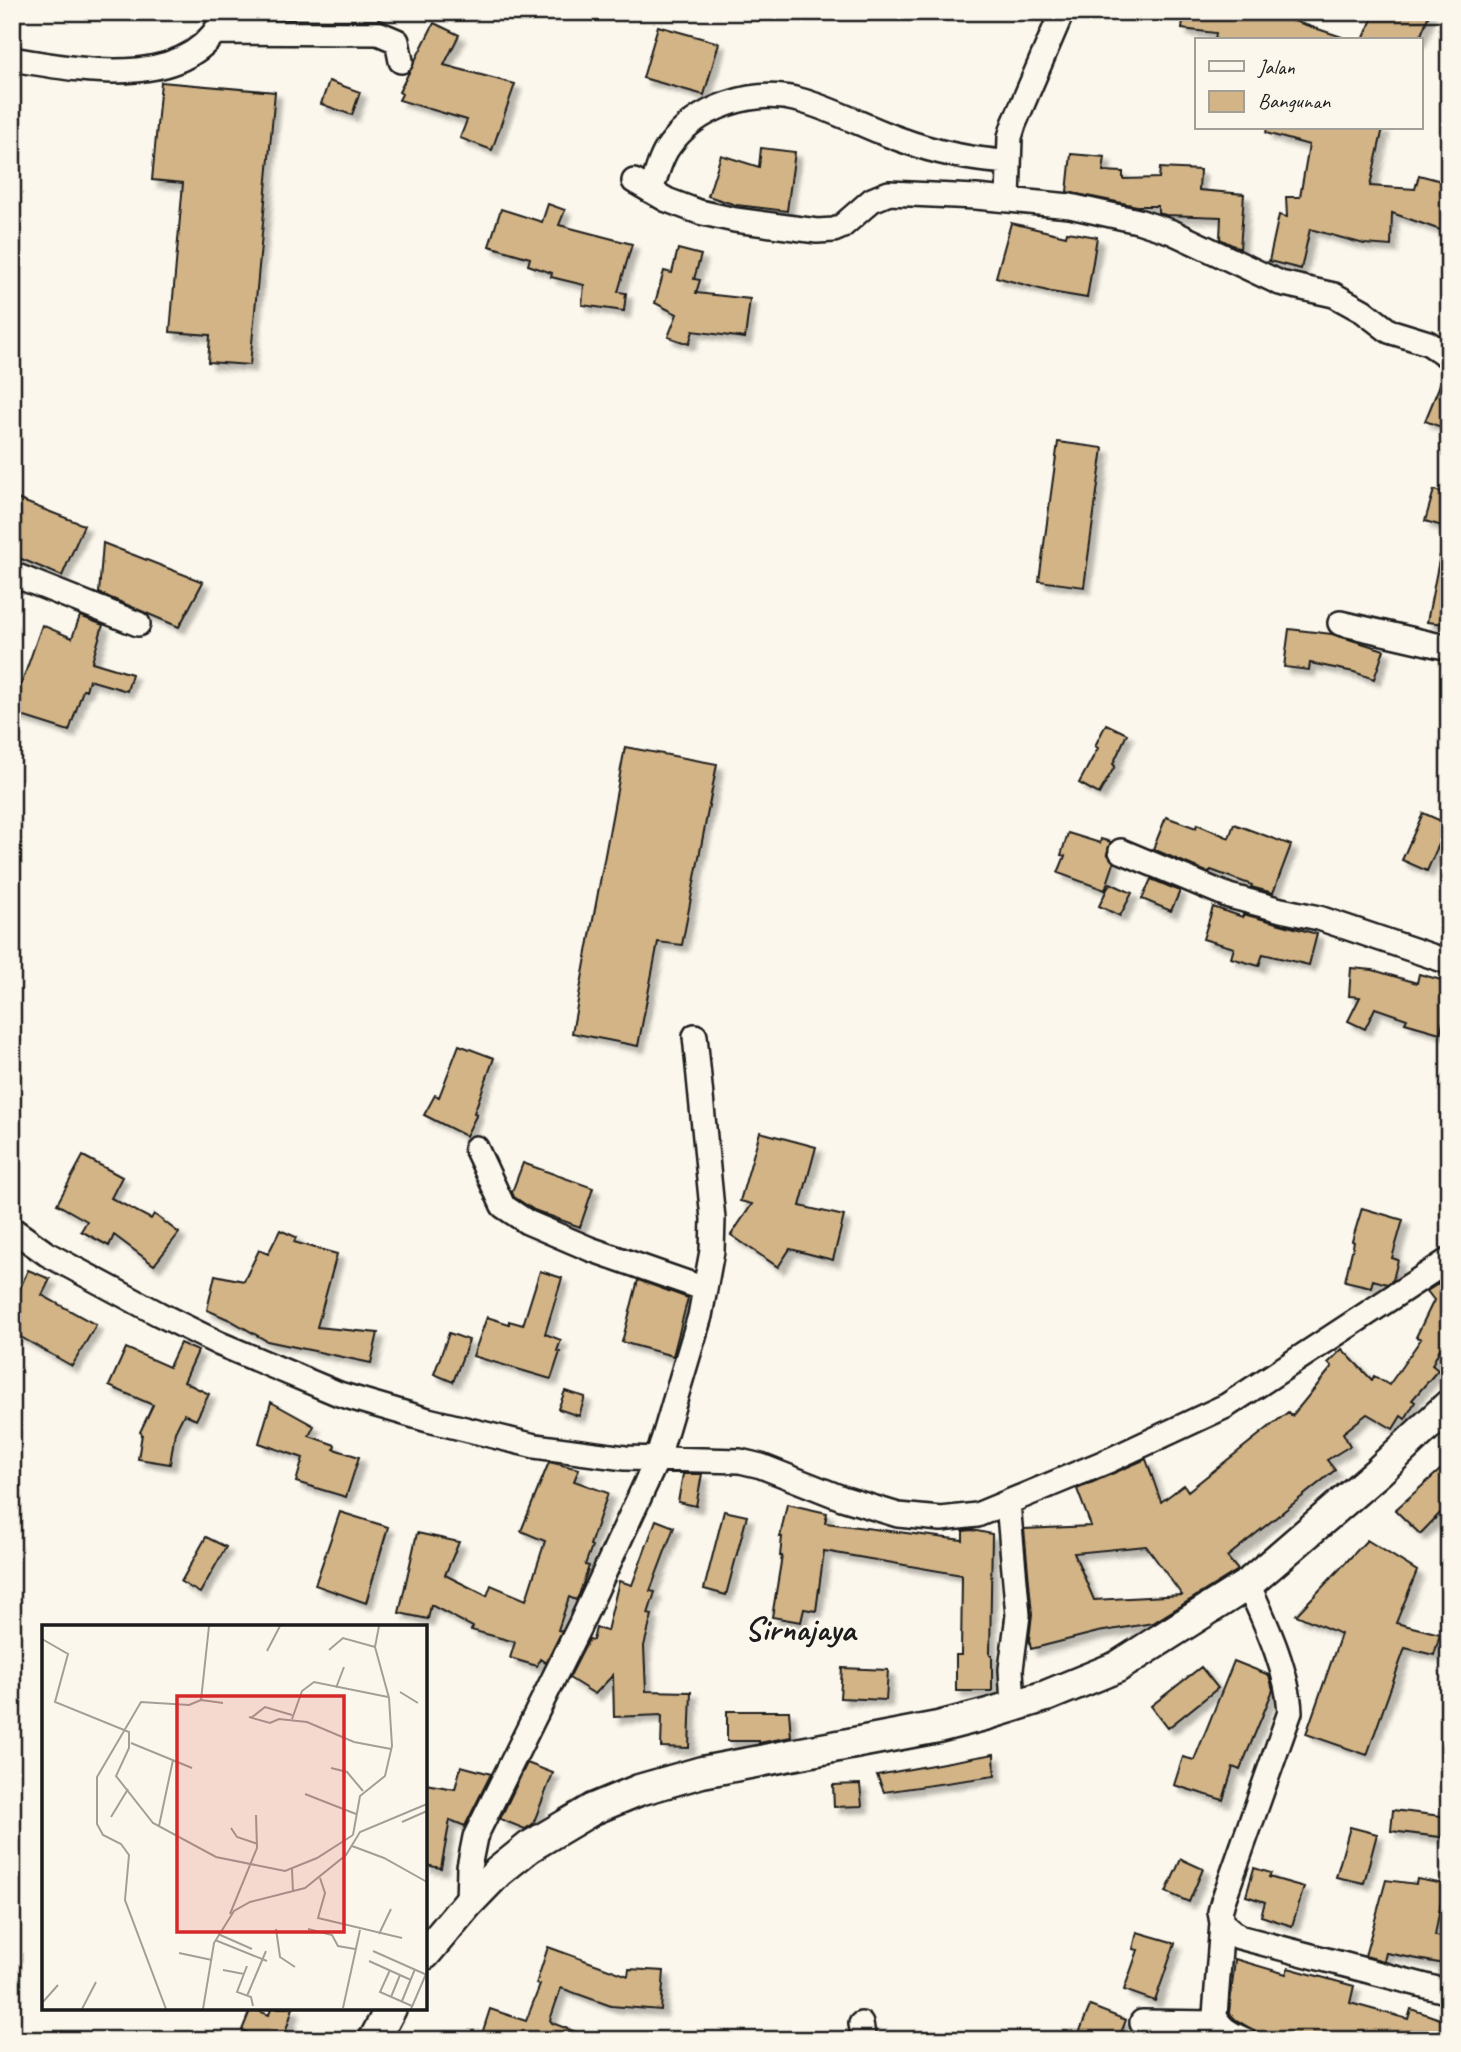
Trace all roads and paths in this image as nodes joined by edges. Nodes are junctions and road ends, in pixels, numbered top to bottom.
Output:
1 (1062, 12) edge
2 (221, 22) edge
3 (12, 59) edge
4 (401, 61) dead end
5 (1009, 162) junction
6 (1008, 200) junction
7 (1449, 357) edge
8 (12, 574) edge
9 (1340, 623) dead end
10 (138, 624) dead end
11 (1449, 648) edge
12 (1121, 851) dead end
13 (1449, 962) edge
14 (695, 1036) dead end
15 (476, 1148) dead end
16 (12, 1229) edge
17 (1449, 1261) edge
18 (705, 1289) junction
19 (1449, 1405) edge
20 (658, 1457) junction
21 (1008, 1503) junction
22 (1248, 1584) junction
23 (1013, 1706) junction
24 (468, 1903) junction
25 (1222, 1923) junction
26 (427, 1952) edge
27 (1449, 1992) edge
28 (390, 2010) edge
29 (1142, 2022) dead end
30 (1217, 2023) junction
31 (374, 2040) edge
32 (1245, 2040) edge

1 - 5 street
2 - 3 street
2 - 4 street
5 - 6 street
5 - 6 street
6 - 7 street
8 - 10 street
9 - 11 street
12 - 13 street
14 - 18 street
15 - 18 street
16 - 20 street
17 - 21 street
18 - 20 street
19 - 22 street
20 - 21 street
20 - 24 street
21 - 23 street
22 - 23 street
22 - 25 street
23 - 24 street
24 - 26 street
25 - 27 street
25 - 30 street
28 - 31 street
29 - 30 street
30 - 32 street

